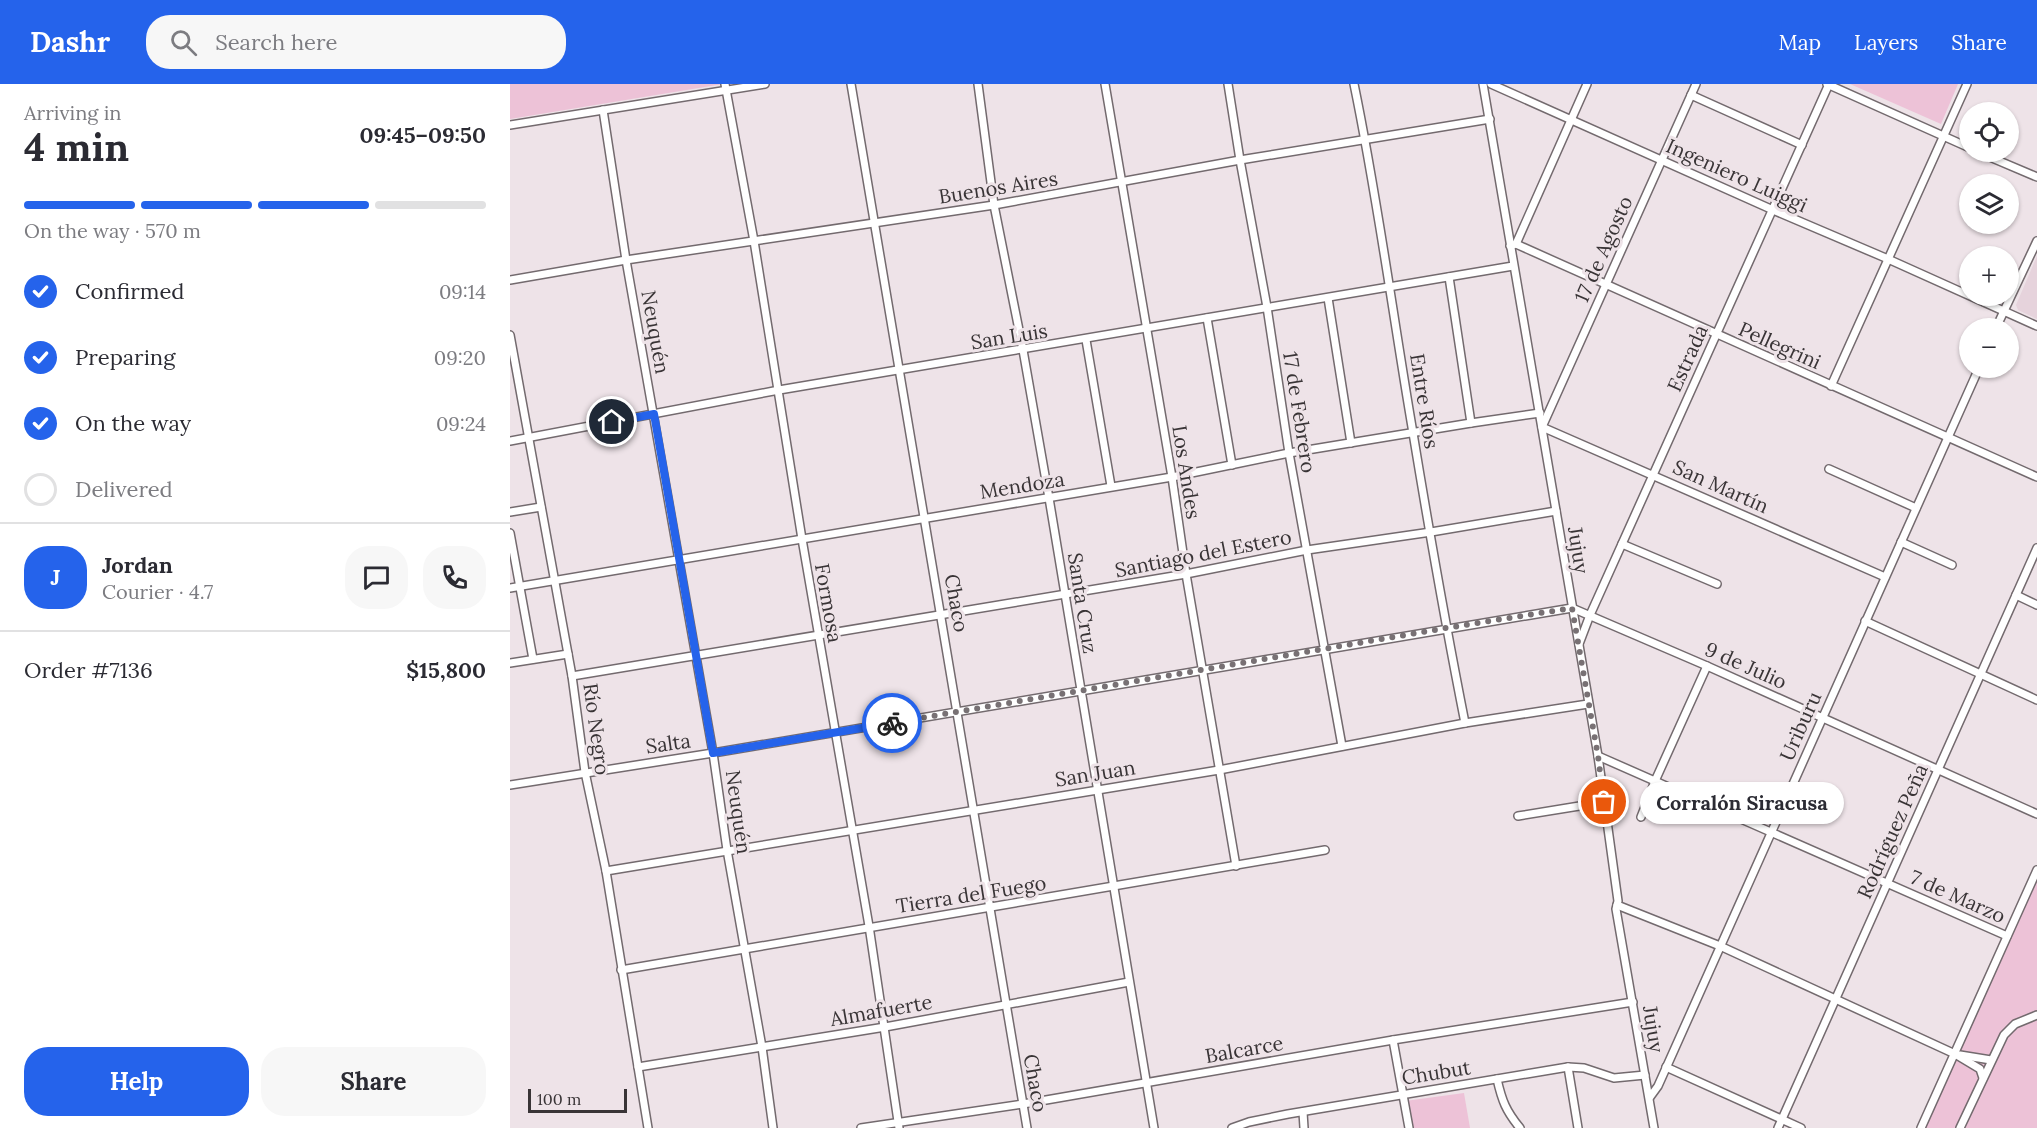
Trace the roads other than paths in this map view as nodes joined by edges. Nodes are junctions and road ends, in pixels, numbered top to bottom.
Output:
1 (765, 84) edge
2 (851, 84) edge
3 (978, 84) edge
4 (1105, 84) edge
5 (1228, 84) edge
6 (1354, 84) edge
7 (1483, 84) edge
8 (1491, 84) edge
9 (1587, 84) edge
10 (1696, 84) edge
11 (1828, 84) edge
12 (1967, 84) edge
13 (725, 87) edge
14 (1691, 94) junction
15 (603, 110) junction
16 (1490, 119) junction
17 (1571, 119) junction
18 (510, 125) edge
19 (1944, 137) junction
20 (1366, 141) junction
21 (1959, 143) edge
22 (1802, 145) junction
23 (1240, 160) junction
24 (1661, 160) junction
25 (2002, 162) edge
26 (2037, 177) edge
27 (1121, 183) junction
28 (994, 205) junction
29 (1773, 210) junction
30 (876, 222) junction
31 (754, 241) junction
32 (2037, 241) edge
33 (1513, 245) junction
34 (1888, 259) junction
35 (626, 260) junction
36 (1513, 267) junction
37 (1449, 278) junction
38 (510, 280) edge
39 (1605, 285) junction
40 (1391, 287) junction
41 (1328, 298) junction
42 (1267, 307) junction
43 (2004, 311) junction
44 (1207, 318) junction
45 (2001, 318) edge
46 (2037, 326) edge
47 (1146, 329) junction
48 (1715, 334) junction
49 (510, 335) edge
50 (1086, 340) junction
51 (1023, 350) junction
52 (900, 370) junction
53 (1974, 378) edge
54 (1831, 386) junction
55 (779, 390) junction
56 (1540, 413) junction
57 (654, 414) junction
58 (1472, 423) junction
59 (1542, 427) junction
60 (1413, 433) junction
61 (1947, 437) junction
62 (529, 438) junction
63 (510, 441) edge
64 (1351, 443) junction
65 (1289, 453) junction
66 (1232, 465) junction
67 (1829, 469) dead end
68 (1653, 474) junction
69 (1172, 477) junction
70 (2037, 477) edge
71 (1111, 486) junction
72 (1049, 498) junction
73 (541, 507) junction
74 (1916, 508) junction
75 (1556, 510) junction
76 (510, 512) edge
77 (925, 517) junction
78 (1431, 532) junction
79 (510, 533) edge
80 (802, 539) junction
81 (1901, 542) junction
82 (1622, 544) junction
83 (2037, 548) edge
84 (1307, 550) junction
85 (679, 561) junction
86 (1952, 565) dead end
87 (1186, 574) junction
88 (1885, 577) junction
89 (554, 580) junction
90 (1717, 584) dead end
91 (519, 586) junction
92 (510, 588) edge
93 (1064, 594) junction
94 (2016, 595) junction
95 (2037, 605) edge
96 (1572, 608) junction
97 (942, 615) junction
98 (1590, 615) junction
99 (1865, 621) junction
100 (1446, 628) junction
101 (818, 635) junction
102 (1578, 647) junction
103 (1325, 648) junction
104 (568, 654) junction
105 (695, 656) junction
106 (533, 659) junction
107 (510, 663) edge
108 (1707, 666) junction
109 (1204, 670) junction
110 (1981, 674) junction
111 (572, 676) junction
112 (1080, 690) junction
113 (2037, 700) edge
114 (1588, 704) junction
115 (958, 712) junction
116 (1822, 718) junction
117 (1465, 723) junction
118 (835, 733) junction
119 (1342, 746) junction
120 (713, 753) junction
121 (1598, 756) junction
122 (1938, 769) junction
123 (1219, 770) junction
124 (585, 772) junction
125 (1654, 781) junction
126 (510, 785) edge
127 (1096, 789) junction
128 (1604, 802) junction
129 (974, 809) junction
130 (2037, 814) edge
131 (1518, 816) dead end
132 (1641, 817) dead end
133 (851, 829) junction
134 (1771, 832) junction
135 (727, 850) junction
136 (1325, 850) dead end
137 (1236, 866) junction
138 (2037, 870) edge
139 (606, 871) junction
140 (1887, 883) junction
141 (1113, 888) junction
142 (1617, 905) junction
143 (991, 908) junction
144 (869, 926) junction
145 (2007, 936) junction
146 (1720, 946) junction
147 (745, 948) junction
148 (621, 970) junction
149 (1129, 982) junction
150 (1836, 998) junction
151 (1633, 1002) junction
152 (1007, 1005) junction
153 (2037, 1015) edge
154 (885, 1027) junction
155 (1394, 1040) junction
156 (762, 1047) junction
157 (1955, 1053) junction
158 (1991, 1060) junction
159 (638, 1067) junction
160 (1568, 1067) junction
161 (1666, 1067) junction
162 (1645, 1075) junction
163 (1983, 1078) junction
164 (1497, 1079) junction
165 (1146, 1082) junction
166 (1403, 1094) junction
167 (1650, 1096) junction
168 (1023, 1104) junction
169 (1303, 1112) junction
170 (1782, 1120) junction
171 (899, 1125) edge
172 (648, 1128) edge
173 (773, 1128) edge
174 (861, 1128) edge
175 (1027, 1128) edge
176 (1154, 1128) edge
177 (1232, 1128) edge
178 (1304, 1128) edge
179 (1409, 1128) edge
180 (1520, 1128) edge
181 (1578, 1128) edge
182 (1654, 1128) edge
183 (1778, 1128) edge
184 (1800, 1128) edge
185 (1921, 1128) edge
186 (1960, 1128) edge

1 - 13 street
2 - 30 street, Chaco
3 - 28 street, Santa Cruz
4 - 27 street, Los Andes
5 - 23 street, 17 de Febrero
6 - 20 street, Entre Ríos
7 - 16 street, Jujuy
8 - 17 street, Ingeniero Luiggi
9 - 17 street
10 - 14 street, 17 de Agosto
11 - 19 street
11 - 22 street, Estrada
12 - 19 street
13 - 15 street
13 - 31 street, Formosa
14 - 22 street
14 - 24 street, 17 de Agosto
15 - 18 street
15 - 35 street, Neuquén
16 - 20 street, Buenos Aires
16 - 33 street, Jujuy
17 - 24 street, Ingeniero Luiggi
17 - 33 street
19 - 21 street
19 - 34 street
20 - 23 street, Buenos Aires
20 - 40 street, Entre Ríos
22 - 29 street, Estrada
23 - 27 street, Buenos Aires
23 - 42 street, 17 de Febrero
24 - 29 street, Ingeniero Luiggi
24 - 39 street, 17 de Agosto
25 - 26 street
27 - 28 street, Buenos Aires
27 - 47 street, Los Andes
28 - 30 street, Buenos Aires
28 - 51 street, Santa Cruz
29 - 34 street, Ingeniero Luiggi
29 - 48 street, Estrada
30 - 31 street, Buenos Aires
30 - 52 street, Chaco
31 - 35 street, Buenos Aires
31 - 55 street, Formosa
32 - 43 street
33 - 36 street, Jujuy
33 - 39 street, Pellegrini
34 - 43 street, Ingeniero Luiggi
34 - 54 street
35 - 38 street, Buenos Aires
35 - 57 street, Neuquén
36 - 37 street, San Luis
36 - 56 street, Jujuy
37 - 40 street, San Luis
37 - 58 street
39 - 48 street, Pellegrini
39 - 59 street, 17 de Agosto
40 - 41 street, San Luis
40 - 60 street, Entre Ríos
41 - 42 street, San Luis
41 - 64 street
42 - 44 street, San Luis
42 - 65 street, 17 de Febrero
43 - 45 street
43 - 46 street, Ingeniero Luiggi
44 - 47 street, San Luis
44 - 66 street
47 - 50 street, San Luis
47 - 69 street, Los Andes
48 - 54 street, Pellegrini
48 - 68 street, Estrada
49 - 62 street, Río Negro
50 - 51 street, San Luis
50 - 71 street
51 - 52 street, San Luis
51 - 72 street, Santa Cruz
52 - 55 street, San Luis
52 - 77 street, Chaco
53 - 61 street, Uriburu
54 - 61 street, Pellegrini
55 - 57 street, San Luis
55 - 80 street, Formosa
56 - 58 street, Mendoza
56 - 59 street, Jujuy
57 - 62 street, San Luis
57 - 85 street, Neuquén
58 - 60 street, Mendoza
59 - 68 street, San Martín
59 - 75 street, Jujuy
60 - 64 street, Mendoza
60 - 78 street, Entre Ríos
61 - 70 street, Pellegrini
61 - 74 street, Uriburu
62 - 63 street, San Luis
62 - 73 street, Río Negro
64 - 65 street, Mendoza
65 - 66 street, Mendoza
65 - 84 street, 17 de Febrero
66 - 69 street, Mendoza
67 - 74 street
68 - 82 street, Estrada
68 - 88 street, San Martín
69 - 71 street, Mendoza
69 - 87 street, Los Andes
71 - 72 street, Mendoza
72 - 77 street, Mendoza
72 - 93 street, Santa Cruz
73 - 76 street
73 - 89 street, Río Negro
74 - 81 street, Uriburu
75 - 78 street, Santiago del Estero
75 - 96 street, Jujuy
77 - 80 street, Mendoza
77 - 97 street, Chaco
78 - 84 street, Santiago del Estero
78 - 100 street, Entre Ríos
79 - 91 street
80 - 85 street, Mendoza
80 - 101 street, Formosa
81 - 86 street
81 - 88 street, Uriburu
82 - 90 street
82 - 98 street, Estrada
83 - 94 street, Rodríguez Peña
84 - 87 street, Santiago del Estero
84 - 103 street, 17 de Febrero
85 - 89 street, Mendoza
85 - 105 street, Neuquén
87 - 93 street, Santiago del Estero
87 - 109 street, Los Andes
88 - 99 street, Uriburu
89 - 91 street, Mendoza
89 - 104 street, Río Negro
91 - 92 street, Mendoza
91 - 106 street
93 - 97 street, Santiago del Estero
93 - 112 street, Santa Cruz
94 - 95 street
94 - 110 street, Rodríguez Peña
96 - 98 street, 9 de Julio
96 - 100 street, Salta
96 - 102 street, Jujuy
97 - 101 street, Santiago del Estero
97 - 115 street, Chaco
98 - 102 street, Estrada
98 - 108 street, 9 de Julio
99 - 110 street
99 - 116 street, Uriburu
100 - 103 street, Salta
100 - 117 street, Entre Ríos
101 - 105 street, Santiago del Estero
101 - 118 street, Formosa
102 - 114 street, Jujuy
103 - 109 street, Salta
103 - 119 street, 17 de Febrero
104 - 106 street
104 - 111 street, Río Negro
105 - 111 street, Santiago del Estero
105 - 120 street, Neuquén
106 - 107 street
108 - 116 street, 9 de Julio
108 - 125 street
109 - 112 street, Salta
109 - 123 street, Los Andes
110 - 113 street
110 - 122 street, Rodríguez Peña
111 - 124 street, Río Negro
112 - 115 street, Salta
112 - 127 street, Santa Cruz
114 - 117 street, San Juan
114 - 121 street, Jujuy
115 - 118 street, Salta
115 - 129 street, Chaco
116 - 122 street, 9 de Julio
116 - 134 street, Uriburu
117 - 119 street, San Juan
118 - 120 street, Salta
118 - 133 street, Formosa
119 - 123 street, San Juan
120 - 124 street, Salta
120 - 135 street, Neuquén
121 - 125 street, 7 de Marzo
121 - 128 street, Jujuy
122 - 130 street, 9 de Julio
122 - 140 street, Rodríguez Peña
123 - 127 street, San Juan
123 - 137 street, Los Andes
124 - 126 street, Salta
124 - 139 street, Río Negro
125 - 132 street
125 - 134 street, 7 de Marzo
127 - 129 street, San Juan
127 - 141 street, Santa Cruz
128 - 131 street
128 - 142 street, Jujuy
129 - 133 street, San Juan
129 - 143 street, Chaco
133 - 135 street, San Juan
133 - 144 street, Formosa
134 - 140 street, 7 de Marzo
134 - 146 street, Uriburu
135 - 139 street, San Juan
135 - 147 street, Neuquén
136 - 137 street, Tierra del Fuego
137 - 141 street, Tierra del Fuego
138 - 145 street
139 - 148 street, Río Negro
140 - 145 street, 7 de Marzo
140 - 150 street, Rodríguez Peña
141 - 143 street, Tierra del Fuego
141 - 149 street, Santa Cruz
142 - 146 street
142 - 151 street, Jujuy
143 - 144 street, Tierra del Fuego
143 - 152 street, Chaco
144 - 147 street, Tierra del Fuego
144 - 154 street, Formosa
145 - 157 street
146 - 150 street
146 - 161 street, Uriburu
147 - 148 street, Tierra del Fuego
147 - 156 street, Neuquén
148 - 159 street, Río Negro
149 - 152 street, Almafuerte
149 - 165 street, Santa Cruz
150 - 157 street
150 - 170 street, Rodríguez Peña
151 - 155 street, Balcarce
151 - 162 street, Jujuy
152 - 154 street, Almafuerte
152 - 168 street, Chaco
153 - 158 street
154 - 156 street, Almafuerte
154 - 171 street, Formosa
155 - 165 street, Balcarce
155 - 166 street
156 - 159 street, Almafuerte
156 - 173 street, Neuquén
157 - 158 street
157 - 163 street
157 - 185 street
158 - 163 street
159 - 172 street, Río Negro
160 - 162 street, Chubut
160 - 164 street, Chubut
160 - 181 street
161 - 167 street, Uriburu
161 - 170 street
162 - 167 street, Jujuy
163 - 186 street
164 - 166 street, Chubut
164 - 180 street
165 - 168 street, Balcarce
165 - 176 street, Santa Cruz
166 - 169 street, Chubut
166 - 179 street
167 - 182 street, Jujuy
168 - 171 street, Balcarce
168 - 175 street, Chaco
169 - 177 street, Chubut
169 - 178 street
170 - 183 street, Rodríguez Peña
170 - 184 street
171 - 174 street, Balcarce

